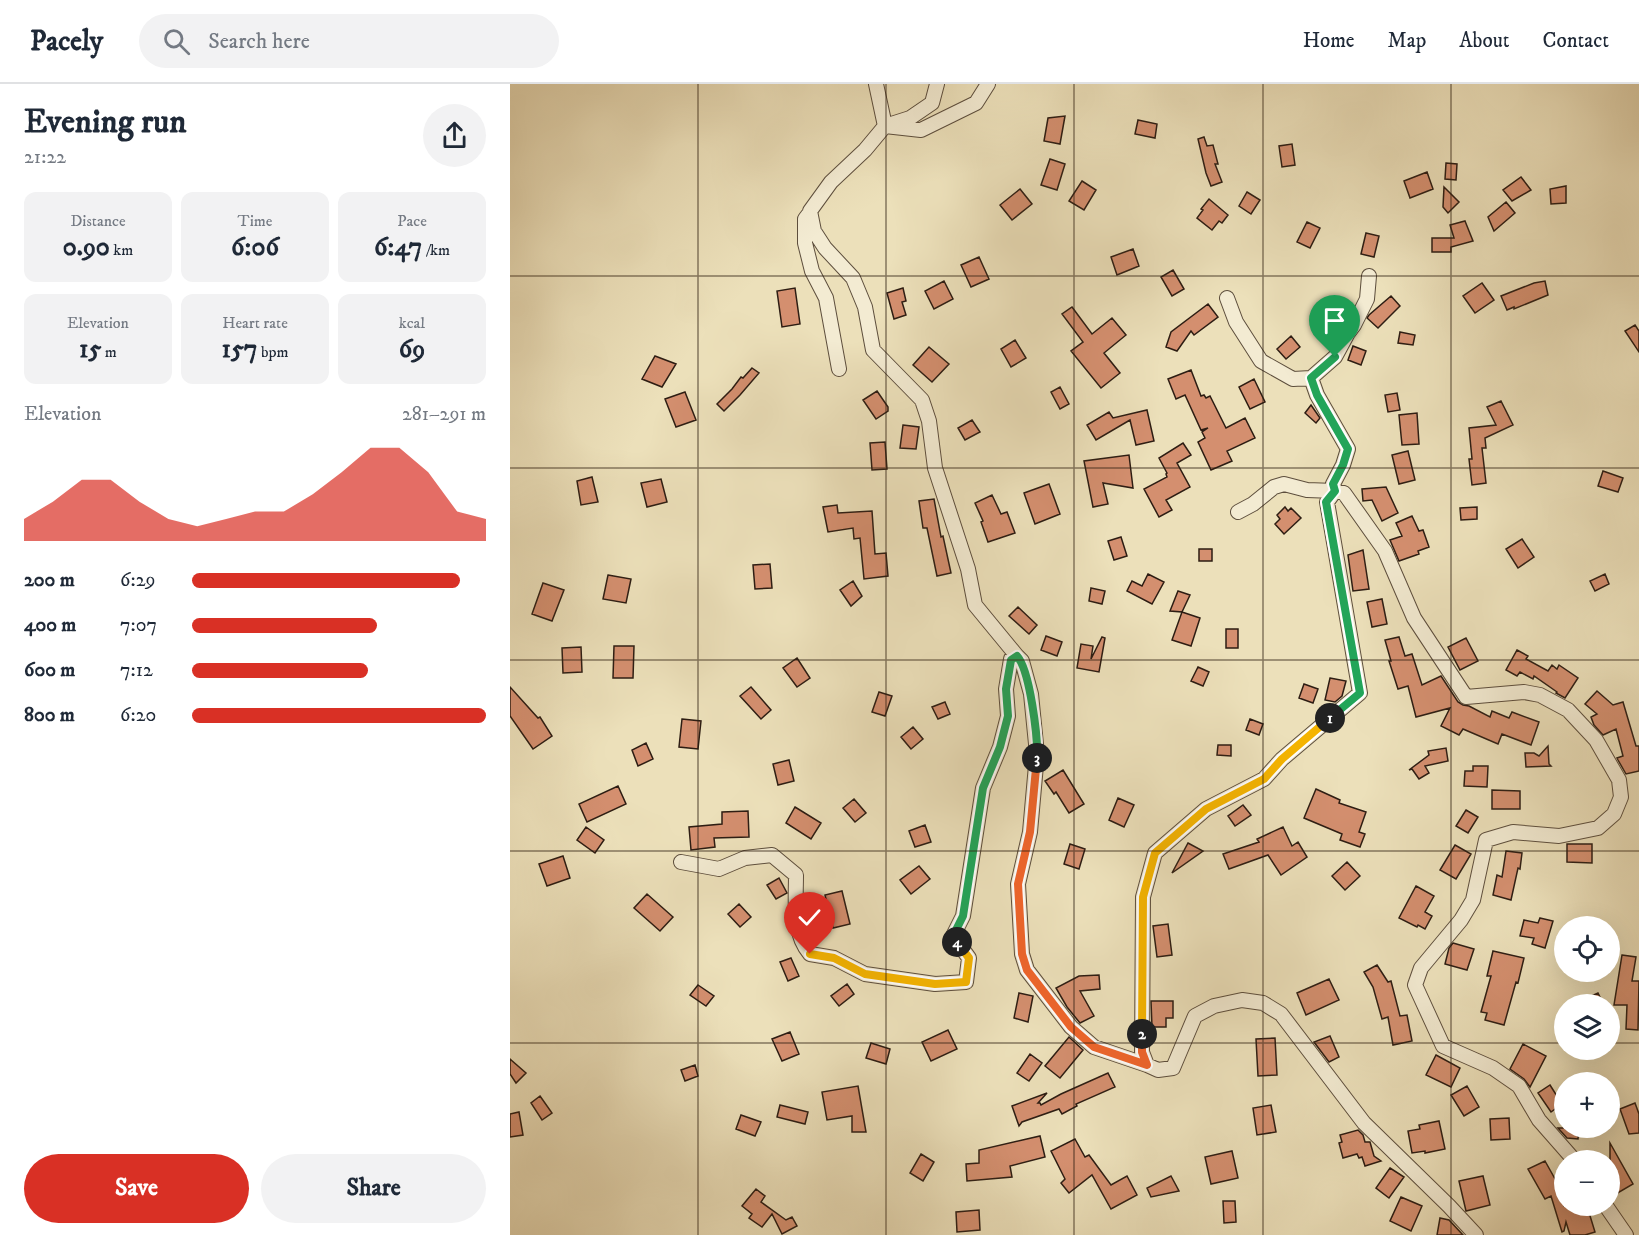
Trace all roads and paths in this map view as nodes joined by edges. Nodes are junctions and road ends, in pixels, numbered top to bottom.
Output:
1 (876, 84) edge
2 (937, 84) edge
3 (988, 84) edge
4 (885, 126) junction
5 (810, 211) junction
6 (1369, 276) dead end
7 (1227, 298) dead end
8 (839, 369) dead end
9 (1311, 378) junction
10 (1335, 491) junction
11 (1238, 512) dead end
12 (1017, 656) junction
13 (681, 862) dead end
14 (1147, 1065) junction
15 (1565, 1150) edge
16 (1613, 1216) edge
17 (1476, 1235) edge
18 (1626, 1235) edge

1 - 4 street
2 - 4 street
3 - 4 street
4 - 5 street
5 - 8 street
5 - 12 street
6 - 9 street
7 - 9 street
9 - 10 street
10 - 11 street
10 - 14 street
10 - 15 street
12 - 13 street
12 - 14 street
14 - 17 street
16 - 18 street

